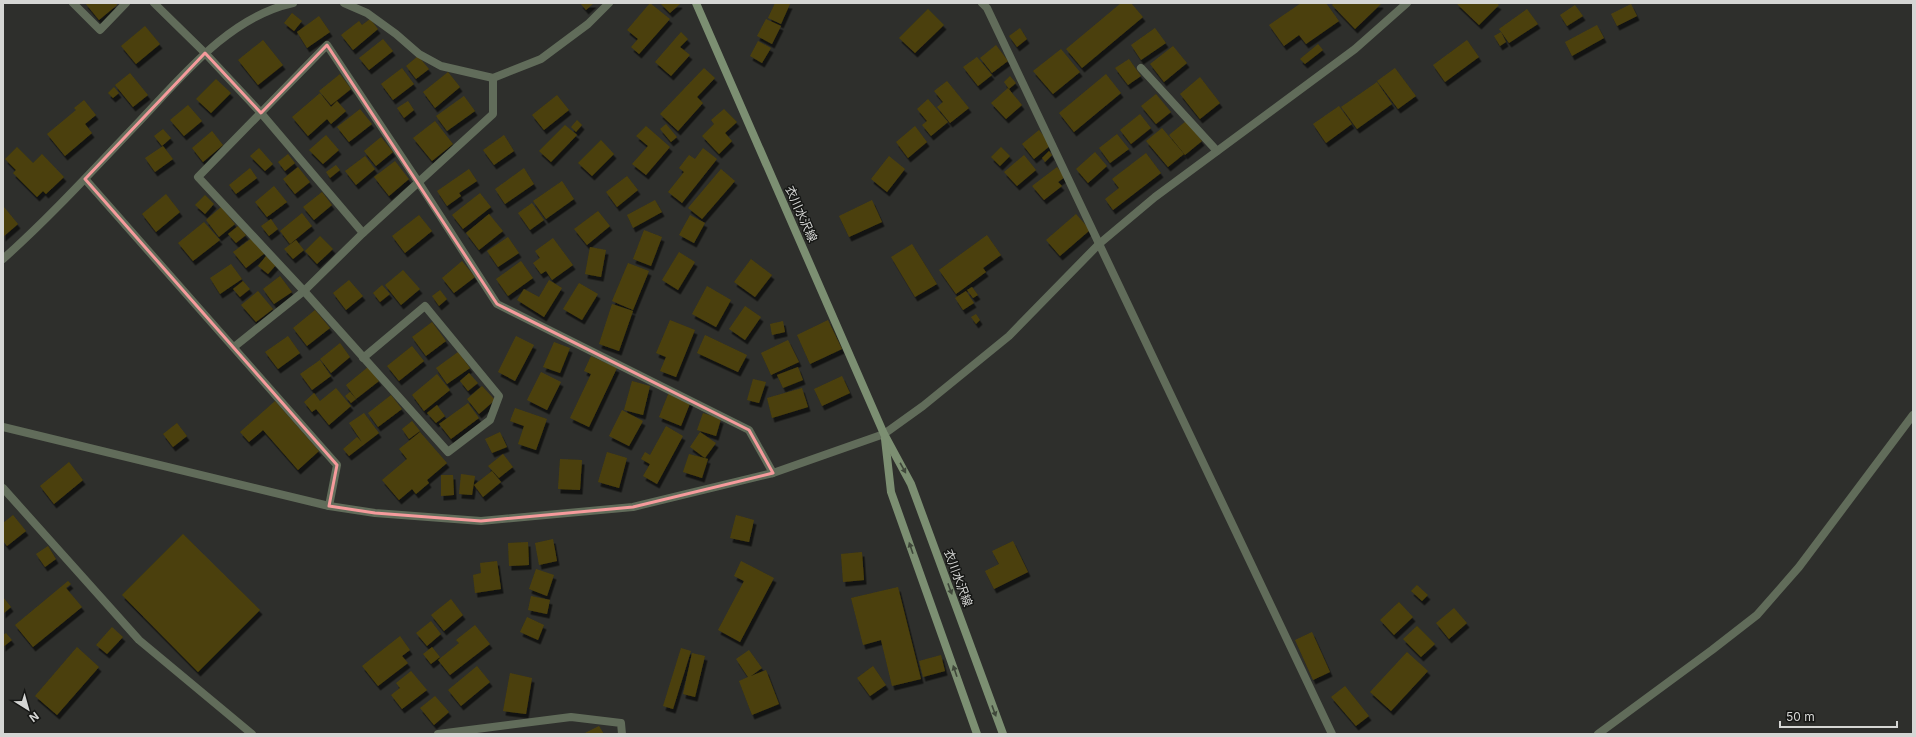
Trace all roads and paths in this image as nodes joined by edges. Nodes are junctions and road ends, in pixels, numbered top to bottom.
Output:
1 (73, 3) edge
2 (126, 3) edge
3 (154, 3) edge
4 (293, 3) edge
5 (344, 3) edge
6 (609, 3) edge
7 (696, 3) edge
8 (982, 3) edge
9 (1406, 3) edge
10 (205, 53) junction
11 (1141, 68) dead end
12 (493, 78) junction
13 (261, 113) junction
14 (1217, 151) junction
15 (84, 179) junction
16 (419, 183) junction
17 (363, 233) junction
18 (1099, 244) junction
19 (3, 259) edge
20 (304, 291) junction
21 (234, 346) junction
22 (363, 358) junction
23 (1913, 415) edge
24 (3, 428) edge
25 (884, 434) junction
26 (773, 473) junction
27 (3, 488) edge
28 (329, 506) junction
29 (252, 734) edge
30 (438, 734) edge
31 (622, 734) edge
32 (977, 734) edge
33 (1003, 734) edge
34 (1332, 734) edge
35 (1598, 734) edge

1 - 2 street
3 - 10 street
4 - 10 street
5 - 12 street
6 - 12 street
7 - 25 main road, 衣川水沢線
8 - 18 street
9 - 14 street
10 - 13 street
10 - 15 street
11 - 14 street
12 - 16 street
13 - 16 street
13 - 17 street
13 - 20 street
14 - 18 street
15 - 19 street
15 - 21 street
16 - 17 street
16 - 26 street
17 - 20 street
18 - 25 street
18 - 34 street
20 - 21 street
20 - 22 street
21 - 28 street
22 - 22 street
23 - 35 street
24 - 28 street
25 - 26 street
32 -> 25 main road, 衣川水沢線
25 -> 33 main road, 衣川水沢線
26 - 28 street
27 - 29 street
30 - 31 street

